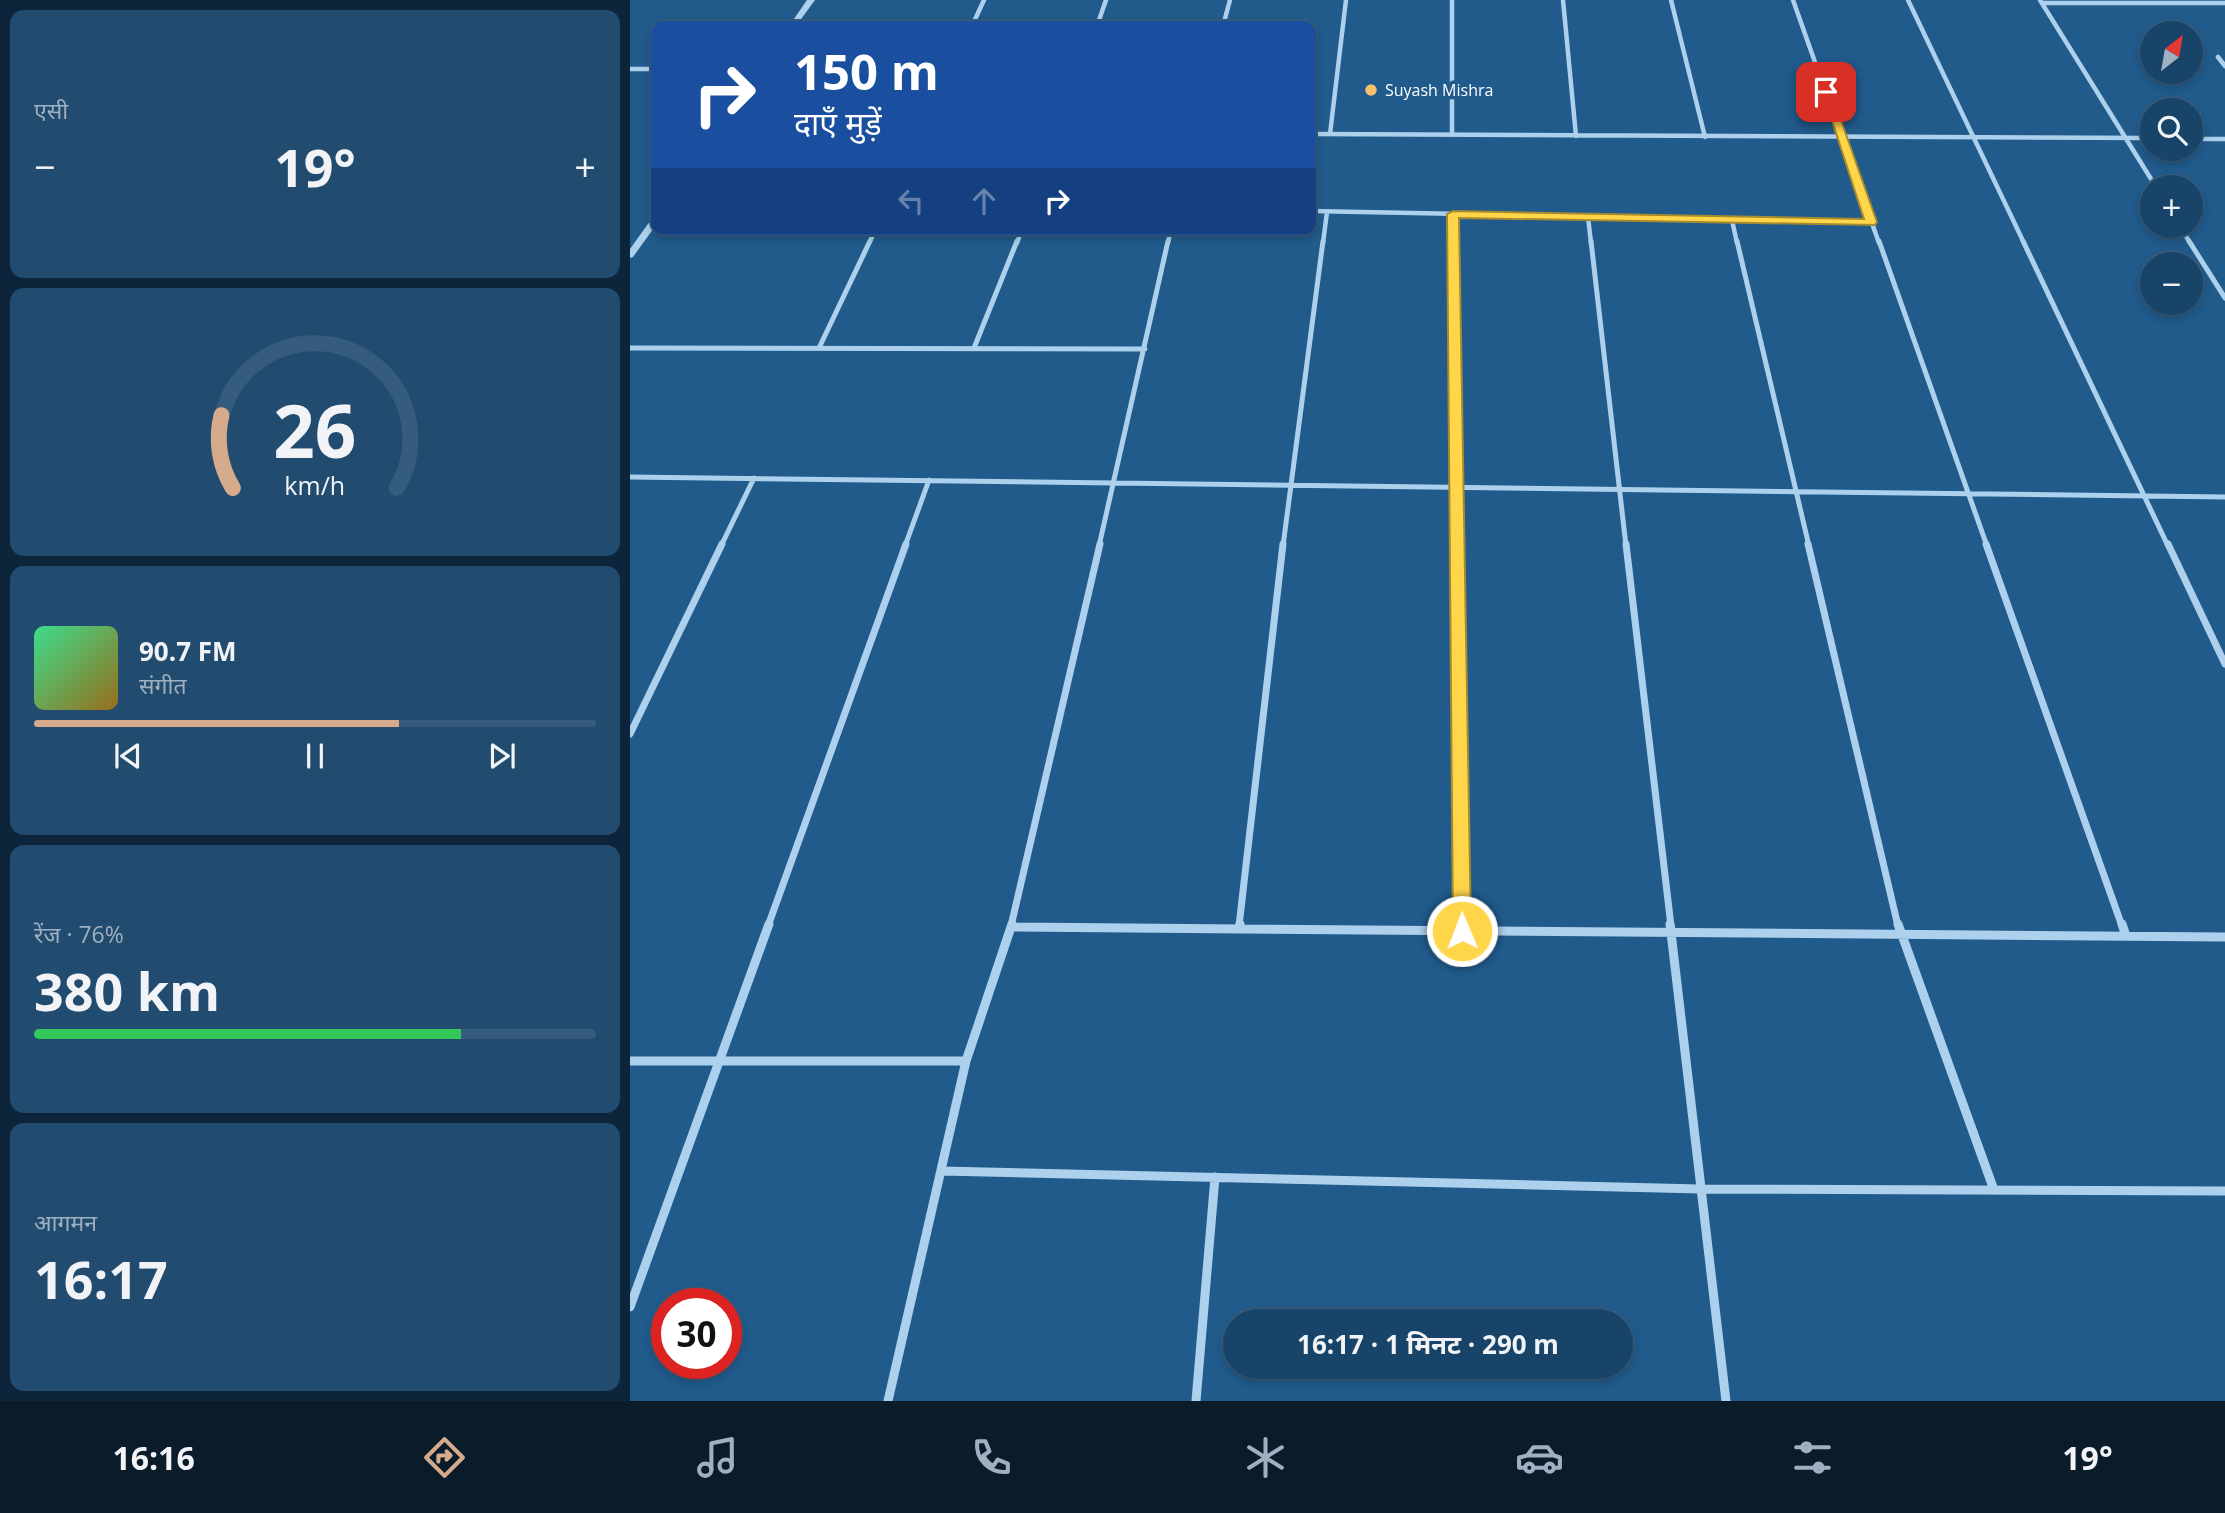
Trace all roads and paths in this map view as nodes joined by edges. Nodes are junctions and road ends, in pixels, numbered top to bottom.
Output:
1 (811, 0) edge
2 (984, 0) edge
3 (1106, 0) edge
4 (1230, 0) edge
5 (1346, 0) edge
6 (1452, 0) edge
7 (1563, 0) edge
8 (1671, 0) edge
9 (1793, 0) edge
10 (1908, 0) edge
11 (2041, 1) edge
12 (2210, 1) edge
13 (2225, 3) edge
14 (796, 21) edge
15 (974, 21) edge
16 (1099, 21) edge
17 (1224, 21) edge
18 (2218, 57) dead end
19 (2225, 66) edge
20 (630, 69) edge
21 (651, 69) edge
22 (1316, 134) edge
23 (1330, 134) junction
24 (1452, 135) junction
25 (1576, 136) junction
26 (1705, 137) junction
27 (1842, 138) junction
28 (1974, 138) junction
29 (2126, 138) junction
30 (2140, 138) edge
31 (2203, 139) edge
32 (2225, 139) edge
33 (2149, 175) edge
34 (1316, 211) edge
35 (1327, 212) junction
36 (1453, 214) junction
37 (1588, 217) junction
38 (1732, 220) junction
39 (1871, 222) junction
40 (651, 226) edge
41 (873, 235) edge
42 (1020, 235) edge
43 (1170, 235) edge
44 (2187, 238) edge
45 (630, 255) edge
46 (2225, 299) edge
47 (630, 348) edge
48 (819, 348) junction
49 (974, 348) junction
50 (1146, 349) junction
51 (630, 477) edge
52 (754, 478) junction
53 (929, 480) junction
54 (1114, 483) junction
55 (1290, 485) junction
56 (1456, 487) junction
57 (1619, 489) junction
58 (1796, 491) junction
59 (1968, 494) junction
60 (2145, 496) junction
61 (2225, 497) edge
62 (2225, 664) edge
63 (630, 733) edge
64 (1011, 926) junction
65 (1239, 929) junction
66 (1462, 931) junction
67 (1670, 932) junction
68 (1899, 934) junction
69 (2126, 936) junction
70 (2225, 937) edge
71 (965, 1060) junction
72 (630, 1061) edge
73 (719, 1061) junction
74 (941, 1171) junction
75 (1215, 1177) junction
76 (1700, 1189) junction
77 (1994, 1190) junction
78 (2225, 1191) edge
79 (630, 1307) edge
80 (888, 1401) edge
81 (1196, 1401) edge
82 (1726, 1401) edge

1 - 14 street
2 - 15 street
3 - 16 street
4 - 17 street
5 - 23 street
6 - 24 street
7 - 25 street
8 - 26 street
9 - 27 street
10 - 28 street
11 - 12 street
11 - 29 street
12 - 13 street
18 - 19 street
20 - 21 street
22 - 23 street
23 - 24 street
24 - 25 street
25 - 26 street
26 - 27 street
27 - 28 street
27 - 39 street
28 - 29 street
28 - 60 street
29 - 30 street
29 - 33 street
31 - 32 street
34 - 35 street
35 - 36 street
35 - 55 street
36 - 37 street
36 - 56 street
37 - 38 street
37 - 57 street
38 - 39 street
38 - 58 street
39 - 59 street
40 - 45 street
41 - 48 street
42 - 49 street
43 - 50 street
44 - 46 street
47 - 48 street
48 - 49 street
49 - 50 street
50 - 54 street
51 - 52 street
52 - 53 street
52 - 63 street
53 - 54 street
53 - 73 street
54 - 55 street
54 - 64 street
55 - 56 street
55 - 65 street
56 - 57 street
56 - 66 street
57 - 58 street
57 - 67 street
58 - 59 street
58 - 68 street
59 - 60 street
59 - 69 street
60 - 61 street
60 - 62 street
64 - 65 street
64 - 71 street
65 - 66 street
66 - 67 street
67 - 68 street
67 - 76 street
68 - 69 street
68 - 77 street
69 - 70 street
71 - 73 street
71 - 74 street
72 - 73 street
73 - 79 street
74 - 75 street
74 - 80 street
75 - 76 street
75 - 81 street
76 - 77 street
76 - 82 street
77 - 78 street

